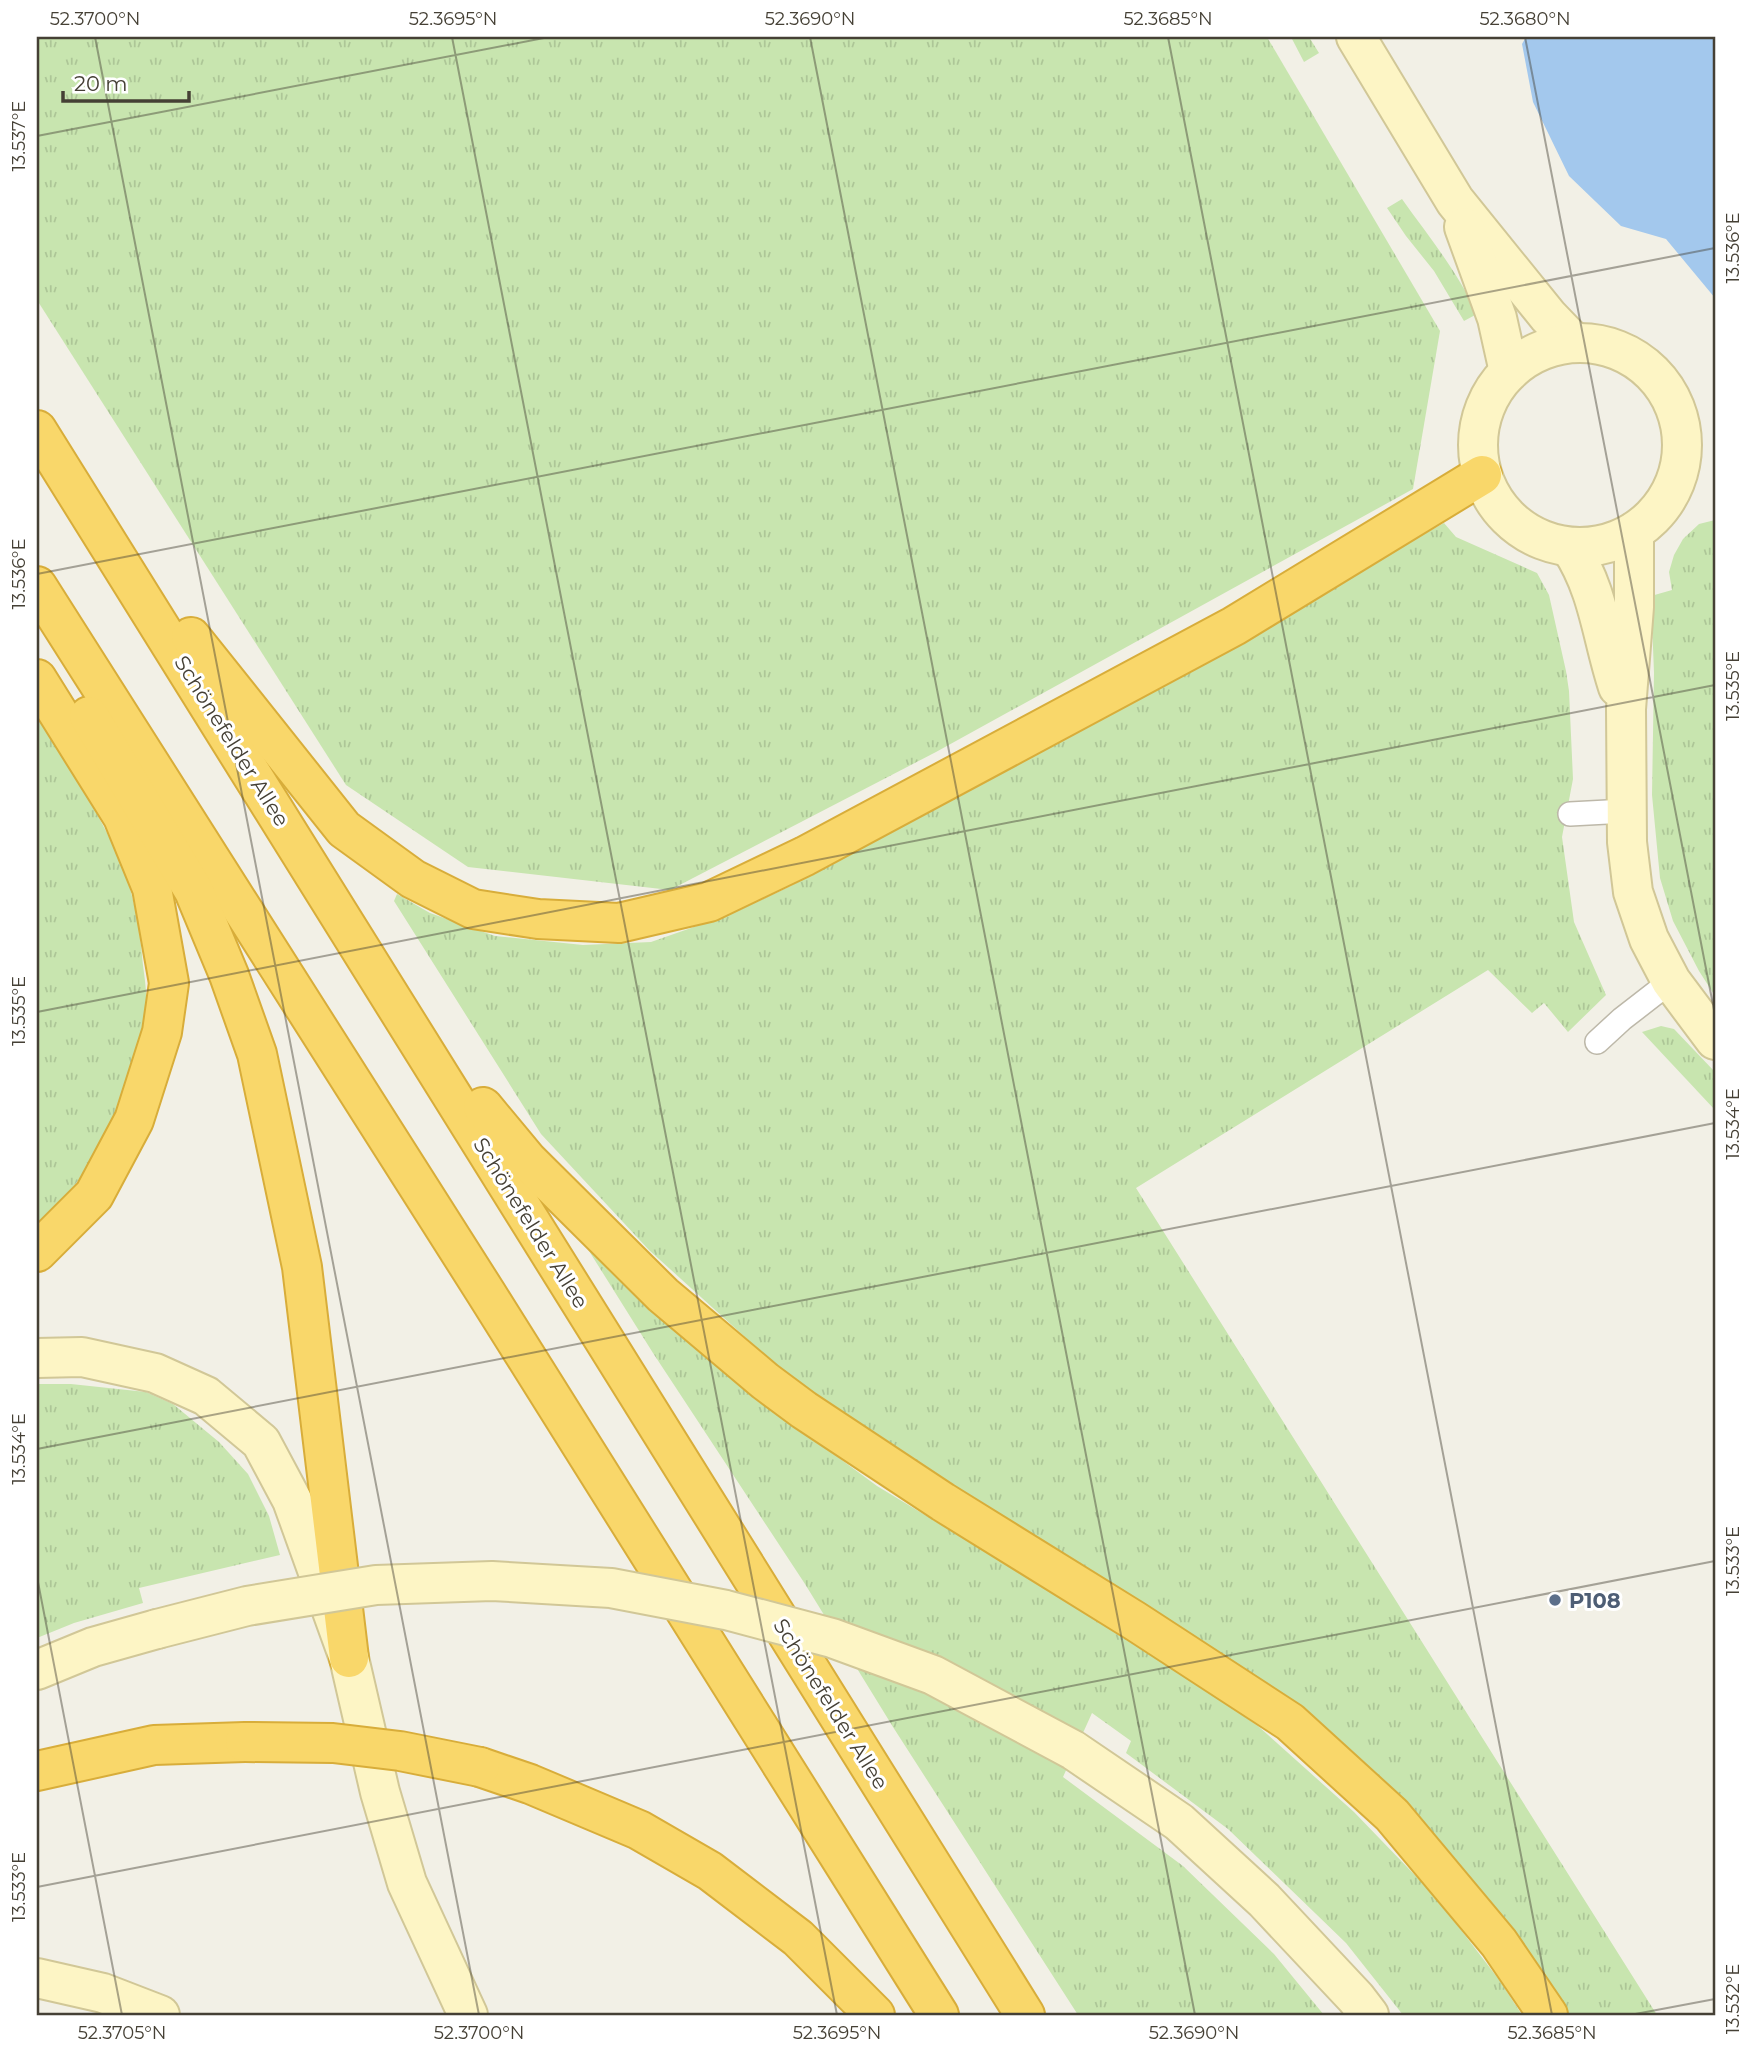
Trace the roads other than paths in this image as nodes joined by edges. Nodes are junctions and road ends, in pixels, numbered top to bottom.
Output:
1 (1356, 37) edge
2 (1455, 201) junction
3 (1574, 343) junction
4 (1509, 372) junction
5 (37, 430) edge
6 (1482, 475) junction
7 (1634, 532) junction
8 (1570, 547) junction
9 (116, 555) junction
10 (41, 592) edge
11 (37, 679) edge
12 (1626, 709) junction
13 (1626, 811) junction
14 (1570, 814) dead end
15 (1671, 981) junction
16 (389, 994) junction
17 (1715, 1040) edge
18 (1597, 1042) dead end
19 (37, 1252) edge
20 (37, 1358) edge
21 (349, 1658) junction
22 (37, 1670) edge
23 (37, 1771) edge
24 (37, 1978) edge
25 (160, 2015) edge
26 (468, 2015) edge
27 (875, 2015) edge
28 (939, 2015) edge
29 (1025, 2015) edge
30 (1369, 2015) edge
31 (1548, 2015) edge

1 - 2 street
2 - 3 street
2 - 4 street
3 - 4 street
3 - 7 street
4 - 6 street
5 - 9 highway, Schönefelder Allee
6 - 8 street
6 - 9 highway
7 - 8 street
7 - 12 street
8 - 12 street
9 - 16 highway, Schönefelder Allee
10 - 21 highway
10 - 28 highway
11 - 19 highway
12 - 13 street
13 - 14 lane
13 - 15 street
15 - 17 street
15 - 18 lane
16 - 29 highway, Schönefelder Allee
16 - 31 highway
20 - 21 street
21 - 26 street
22 - 30 street, bridge
23 - 27 highway, bridge
24 - 25 street

